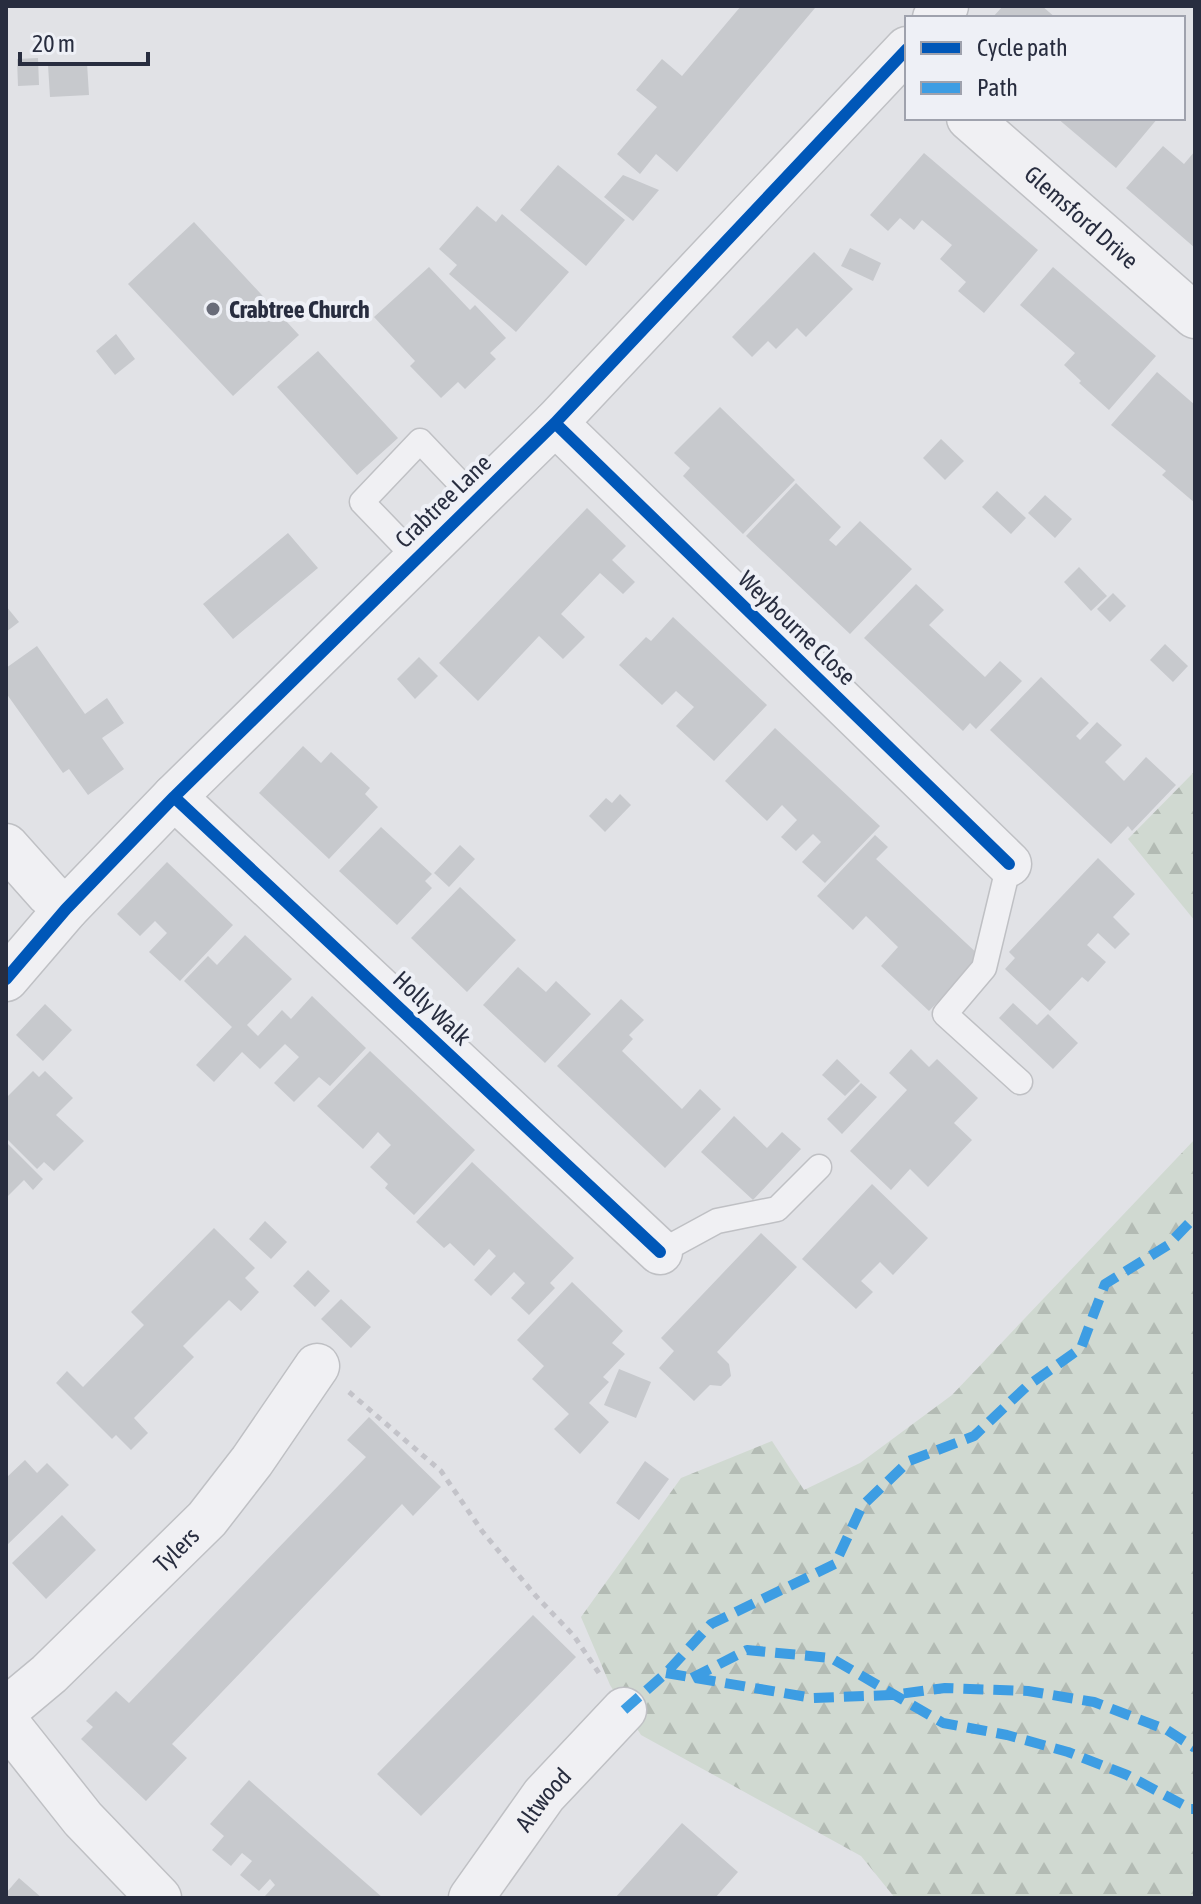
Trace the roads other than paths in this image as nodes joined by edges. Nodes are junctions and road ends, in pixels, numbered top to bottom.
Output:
1 (905, 57) edge
2 (971, 120) edge
3 (1195, 316) edge
4 (555, 423) junction
5 (476, 500) junction
6 (416, 558) junction
7 (174, 797) junction
8 (6, 846) edge
9 (1009, 864) joint
10 (66, 909) junction
11 (6, 979) edge
12 (1020, 1082) dead end
13 (819, 1167) dead end
14 (660, 1252) joint
15 (317, 1366) road end
16 (6, 1710) edge
17 (624, 1710) road end
18 (6, 1722) edge
19 (159, 1898) edge
20 (471, 1898) edge

1 - 4 street, Crabtree Lane
2 - 3 street, Glemsford Drive
4 - 5 street, Crabtree Lane
4 - 9 street, Weybourne Close
5 - 6 street, Crabtree Lane
5 - 6 lane
6 - 7 street, Crabtree Lane
7 - 10 street, Crabtree Lane
7 - 14 street, Holly Walk
8 - 10 street
9 - 12 lane, Weybourne Close
10 - 11 street, Crabtree Lane
13 - 14 lane, Holly Walk
15 - 16 street, Tylers
17 - 20 street, Altwood
18 - 19 street

